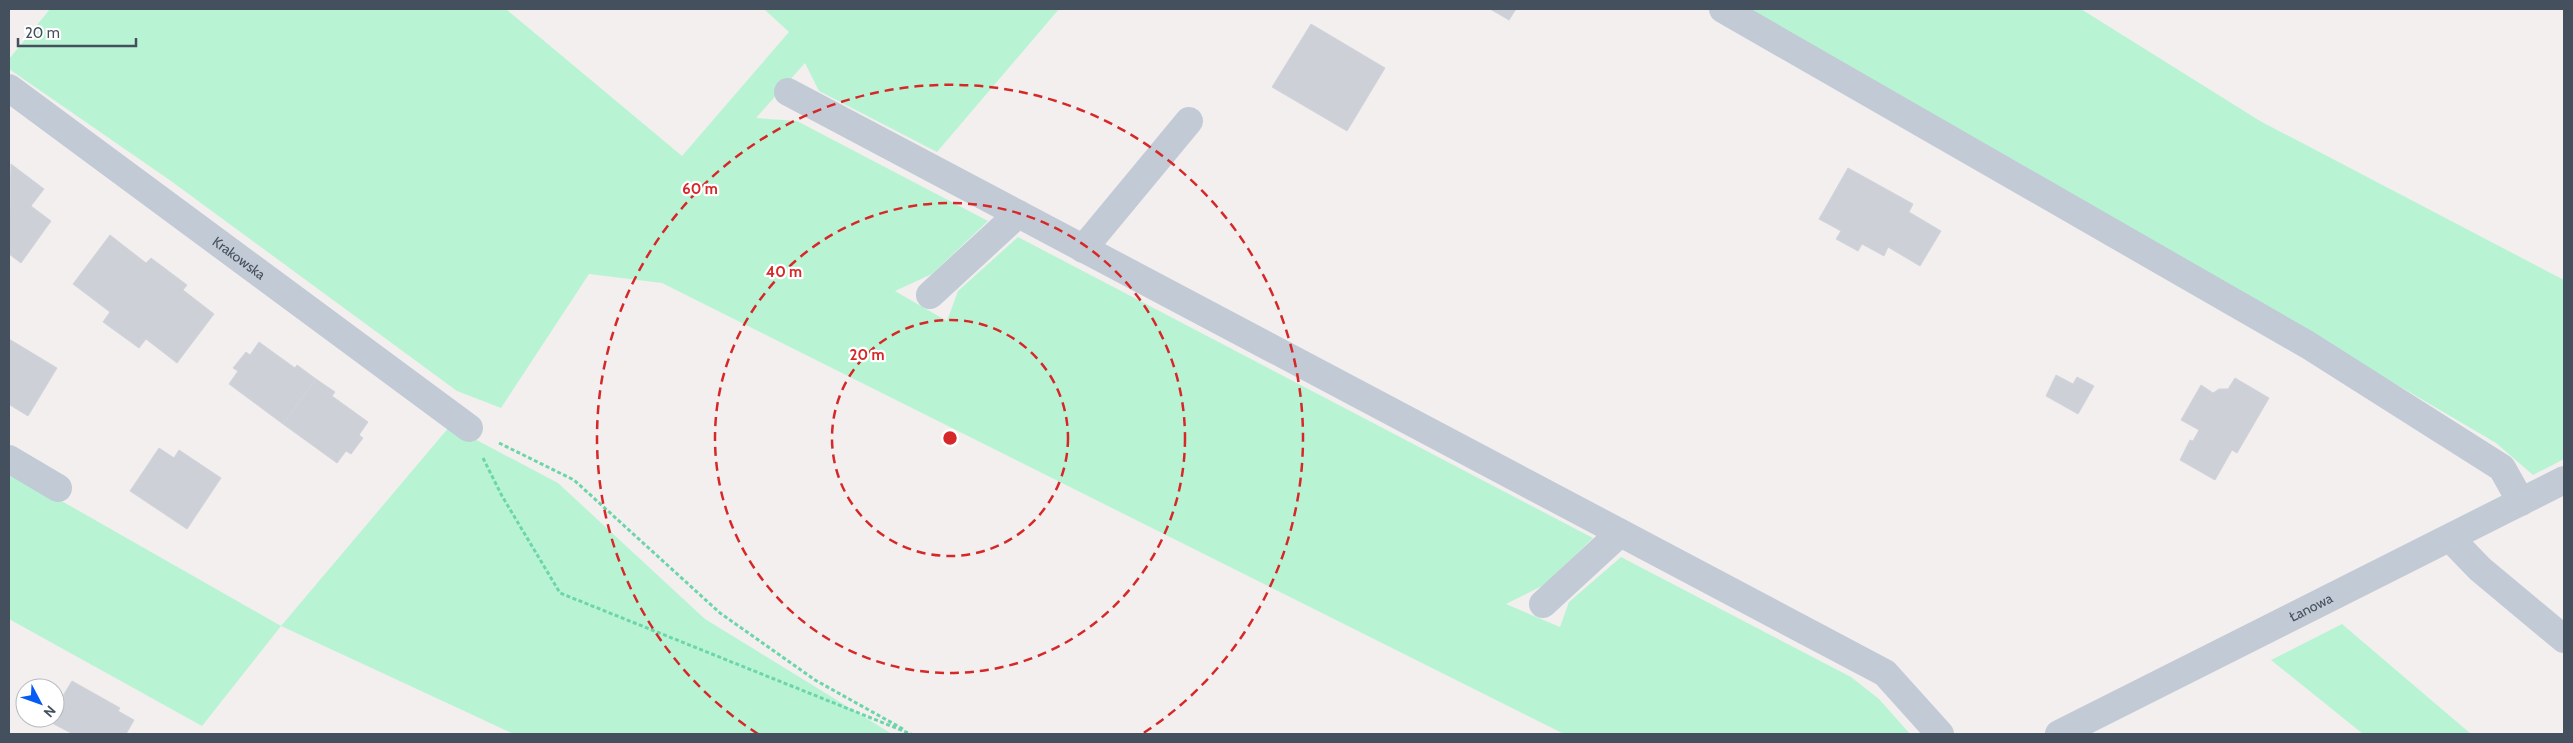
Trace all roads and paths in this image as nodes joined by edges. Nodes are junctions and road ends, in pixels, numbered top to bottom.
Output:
1 (1723, 9) edge
2 (9, 88) edge
3 (788, 92) dead end
4 (1189, 121) dead end
5 (1018, 214) junction
6 (1083, 249) junction
7 (930, 295) dead end
8 (469, 428) junction
9 (9, 460) edge
10 (2564, 480) edge
11 (58, 488) dead end
12 (2521, 502) junction
13 (1620, 533) junction
14 (2450, 538) junction
15 (1543, 604) dead end
16 (2564, 639) edge
17 (912, 734) edge
18 (1940, 734) edge
19 (2059, 734) edge

1 - 12 street
2 - 8 street, Krakowska
3 - 5 street
4 - 6 street
5 - 6 street
5 - 7 street
6 - 13 street
8 - 17 path
8 - 17 path
9 - 11 street
10 - 12 street, Łanowa
12 - 14 street, Łanowa
13 - 15 street
13 - 18 street
14 - 16 street
14 - 19 street, Łanowa

